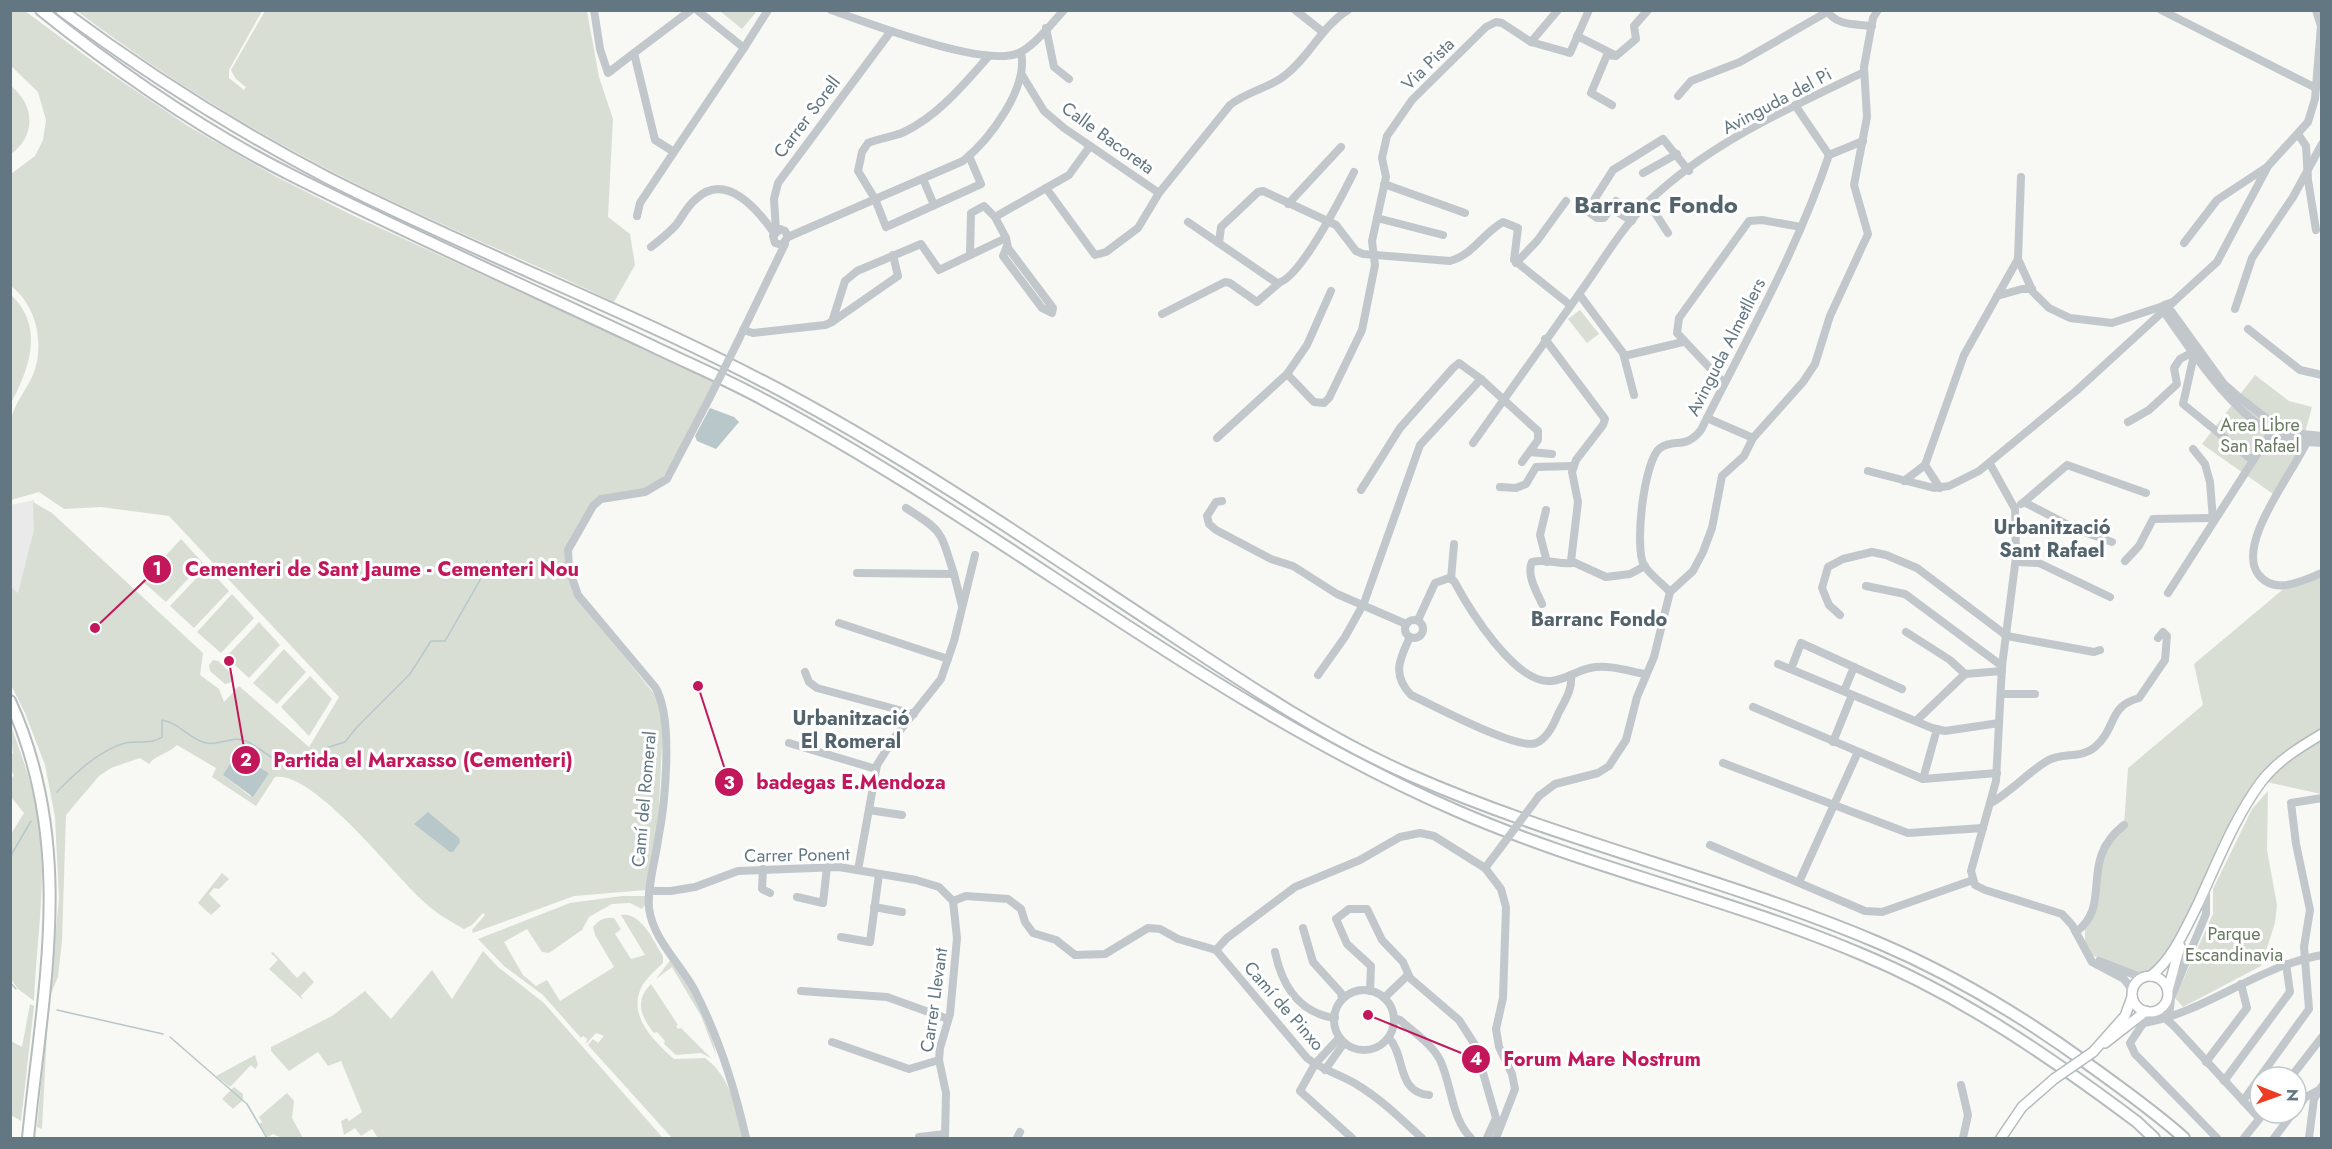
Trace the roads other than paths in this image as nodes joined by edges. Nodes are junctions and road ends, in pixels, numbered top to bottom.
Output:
1 (41, 10) edge
2 (61, 10) edge
3 (594, 10) edge
4 (691, 10) edge
5 (697, 10) edge
6 (768, 10) edge
7 (831, 10) edge
8 (1064, 10) edge
9 (1294, 10) edge
10 (1348, 10) edge
11 (1558, 10) edge
12 (1589, 10) edge
13 (1648, 10) edge
14 (1878, 10) edge
15 (2161, 10) edge
16 (2316, 10) edge
17 (1827, 11) edge
18 (2321, 23) edge
19 (1872, 26) junction
20 (1046, 28) junction
21 (891, 31) junction
22 (1323, 32) junction
23 (1577, 36) junction
24 (1532, 42) junction
25 (744, 48) junction
26 (1021, 52) junction
27 (634, 53) junction
28 (1616, 56) junction
29 (988, 57) junction
30 (1864, 72) junction
31 (1022, 75) junction
32 (1069, 79) dead end
33 (2316, 88) junction
34 (1678, 96) dead end
35 (1612, 105) dead end
36 (1795, 105) junction
37 (2298, 134) junction
38 (1863, 141) junction
39 (2322, 144) edge
40 (1090, 146) junction
41 (1341, 147) dead end
42 (674, 152) junction
43 (1677, 154) junction
44 (1829, 155) junction
45 (969, 156) junction
46 (2308, 165) junction
47 (2268, 166) junction
48 (1689, 171) junction
49 (1354, 172) dead end
50 (1643, 173) dead end
51 (2021, 177) dead end
52 (923, 179) junction
53 (1385, 181) junction
54 (1046, 188) junction
55 (1160, 193) junction
56 (874, 199) junction
57 (1566, 201) dead end
58 (1616, 201) dead end
59 (1648, 202) junction
60 (1288, 204) junction
61 (934, 205) junction
62 (1611, 208) junction
63 (1465, 213) dead end
64 (637, 216) dead end
65 (996, 217) junction
66 (1377, 218) junction
67 (1632, 221) junction
68 (1188, 222) dead end
69 (1329, 222) junction
70 (1801, 227) junction
71 (2316, 230) dead end
72 (775, 232) junction
73 (1668, 233) dead end
74 (1443, 235) dead end
75 (786, 240) junction
76 (775, 243) junction
77 (1219, 243) junction
78 (2184, 243) dead end
79 (1007, 244) junction
80 (651, 247) dead end
81 (893, 255) junction
82 (970, 255) junction
83 (1374, 256) junction
84 (2018, 259) junction
85 (776, 261) junction
86 (1516, 262) junction
87 (1279, 283) junction
88 (2032, 289) junction
89 (1331, 291) dead end
90 (1579, 294) junction
91 (1997, 296) junction
92 (1570, 305) junction
93 (836, 306) junction
94 (2165, 308) junction
95 (2235, 309) dead end
96 (846, 313) junction
97 (1162, 314) dead end
98 (834, 321) junction
99 (2248, 329) dead end
100 (743, 330) junction
101 (1545, 339) junction
102 (1683, 342) junction
103 (2193, 353) junction
104 (1624, 356) junction
105 (1287, 374) junction
106 (2322, 375) edge
107 (1480, 379) junction
108 (1724, 383) junction
109 (1634, 395) dead end
110 (1503, 399) junction
111 (1707, 418) junction
112 (2128, 422) dead end
113 (2274, 429) junction
114 (2322, 436) edge
115 (1217, 438) dead end
116 (1753, 438) junction
117 (2309, 438) junction
118 (1473, 443) dead end
119 (2322, 443) edge
120 (2193, 449) dead end
121 (1530, 452) junction
122 (1552, 454) dead end
123 (2252, 460) junction
124 (1522, 462) dead end
125 (1990, 464) junction
126 (1926, 465) junction
127 (1573, 469) junction
128 (1868, 471) dead end
129 (1904, 481) junction
130 (1500, 487) dead end
131 (1940, 488) junction
132 (1361, 490) dead end
133 (2145, 493) dead end
134 (1222, 501) dead end
135 (2024, 502) junction
136 (2014, 507) junction
137 (906, 508) dead end
138 (1546, 510) dead end
139 (2213, 520) junction
140 (2112, 542) dead end
141 (1454, 544) dead end
142 (975, 555) dead end
143 (2125, 561) dead end
144 (1547, 562) junction
145 (2016, 562) junction
146 (1572, 563) junction
147 (1645, 566) junction
148 (857, 573) dead end
149 (954, 573) junction
150 (2322, 573) edge
151 (1451, 579) junction
152 (1866, 586) dead end
153 (1670, 592) junction
154 (2168, 593) dead end
155 (2110, 597) dead end
156 (1542, 604) dead end
157 (1362, 605) junction
158 (962, 608) junction
159 (1840, 615) dead end
160 (1418, 620) junction
161 (840, 623) dead end
162 (1406, 624) junction
163 (1906, 632) dead end
164 (2007, 636) junction
165 (1410, 637) junction
166 (2158, 638) dead end
167 (2100, 650) dead end
168 (948, 659) junction
169 (1778, 664) dead end
170 (1854, 667) junction
171 (1791, 669) junction
172 (2002, 669) junction
173 (805, 672) dead end
174 (1645, 674) junction
175 (1965, 674) junction
176 (1318, 675) dead end
177 (1571, 675) junction
178 (1902, 688) dead end
179 (1844, 691) junction
180 (2001, 693) junction
181 (2035, 694) dead end
182 (1852, 695) junction
183 (10, 701) edge
184 (1753, 707) dead end
185 (914, 714) junction
186 (1916, 722) junction
187 (1999, 723) junction
188 (1936, 729) junction
189 (2322, 734) edge
190 (1833, 742) junction
191 (789, 743) dead end
192 (1858, 752) junction
193 (1723, 763) dead end
194 (876, 769) junction
195 (1997, 773) junction
196 (1923, 779) junction
197 (2322, 798) edge
198 (1991, 803) junction
199 (1835, 805) junction
200 (868, 810) junction
201 (902, 815) dead end
202 (2124, 825) dead end
203 (1983, 828) junction
204 (1710, 845) dead end
205 (827, 867) junction
206 (1485, 868) junction
207 (763, 869) junction
208 (858, 870) junction
209 (879, 874) junction
210 (1973, 880) junction
211 (1799, 882) junction
212 (2206, 887) junction
213 (650, 891) junction
214 (770, 893) dead end
215 (797, 897) dead end
216 (953, 901) junction
217 (874, 907) junction
218 (902, 912) dead end
219 (2187, 927) junction
220 (1303, 928) dead end
221 (2076, 932) junction
222 (841, 937) dead end
223 (1216, 950) junction
224 (1275, 952) dead end
225 (2085, 952) junction
226 (2322, 955) edge
227 (2304, 959) junction
228 (2286, 964) junction
229 (1408, 975) junction
230 (2147, 977) junction
231 (2241, 984) junction
232 (1370, 990) junction
233 (801, 991) dead end
234 (2133, 994) junction
235 (2169, 995) junction
236 (1384, 998) junction
237 (1342, 999) junction
238 (2148, 1011) junction
239 (2185, 1012) junction
240 (1335, 1018) junction
241 (1394, 1018) junction
242 (948, 1019) junction
243 (2168, 1019) junction
244 (2144, 1023) junction
245 (2322, 1037) edge
246 (1389, 1038) junction
247 (1342, 1041) junction
248 (832, 1042) dead end
249 (2093, 1052) junction
250 (939, 1060) junction
251 (2206, 1062) junction
252 (1315, 1065) junction
253 (2269, 1065) edge
254 (2300, 1065) edge
255 (1325, 1070) junction
256 (2224, 1081) junction
257 (1961, 1085) dead end
258 (2320, 1088) edge
259 (2248, 1094) edge
260 (1429, 1095) dead end
261 (2243, 1101) junction
262 (2248, 1105) edge
263 (2255, 1125) edge
264 (2284, 1125) edge
265 (945, 1136) edge
266 (919, 1137) dead end
267 (28, 1138) edge
268 (746, 1138) edge
269 (1352, 1138) edge
270 (1422, 1138) edge
271 (1471, 1138) edge
272 (1487, 1138) edge
273 (1496, 1138) edge
274 (1963, 1138) edge
275 (2001, 1138) edge
276 (2154, 1138) edge
277 (2184, 1138) edge
278 (2217, 1138) edge
279 (2244, 1138) edge
280 (2274, 1138) edge
281 (2309, 1138) edge

1 - 276 highway
2 - 277 highway
3 - 27 street
4 - 27 street
5 - 25 street
6 - 25 street
7 - 21 street
8 - 20 street
9 - 22 street
10 - 22 street
11 - 24 street
12 - 23 street
13 - 28 street
14 - 19 street
15 - 33 street
16 - 18 street
17 - 19 street
17 - 34 street
18 - 33 street
19 - 30 street
20 - 26 street
20 - 32 street
21 - 29 street
21 - 72 street, Carrer Sorell
22 - 55 street
23 - 24 street, Via Pista
23 - 28 street
24 - 53 street, Via Pista
25 - 42 street
26 - 29 street
26 - 31 street
27 - 42 street
28 - 35 street
29 - 56 street
30 - 36 street, Avinguda del Pi
30 - 38 street
31 - 40 street, Calle Bacoreta
31 - 45 street
33 - 37 street
36 - 44 street
36 - 48 street, Avinguda del Pi
37 - 46 street
37 - 47 street
38 - 44 street
38 - 116 street
39 - 46 street
40 - 54 street
40 - 55 street, Calle Bacoreta
41 - 60 street
42 - 64 street
43 - 48 street
43 - 50 street
43 - 62 street
44 - 70 street, Avinguda Almetllers
45 - 52 street
45 - 61 street
46 - 71 street
46 - 95 street
47 - 78 street
47 - 94 street
48 - 59 street, Avinguda del Pi
49 - 69 street
51 - 84 street
52 - 56 street
52 - 61 street
53 - 63 street
53 - 66 street
54 - 55 street
54 - 65 street
56 - 61 street
56 - 75 street
57 - 86 street
58 - 62 street
59 - 67 street, Avinguda del Pi
59 - 73 street
60 - 69 street
60 - 77 street
62 - 67 street
65 - 79 street
65 - 82 street
66 - 74 street
66 - 83 street
67 - 90 street, Avinguda del Pi
68 - 77 street
69 - 83 street
69 - 87 street
70 - 102 street
70 - 108 street, Avinguda Almetllers
72 - 75 street
72 - 76 street, Carrer Sorell
72 - 80 street
75 - 76 street
75 - 85 street, Camí del Romeral
76 - 85 street, Carrer Sorell
77 - 87 street
79 - 79 street
79 - 82 street
81 - 82 street
81 - 93 street
81 - 96 street
83 - 86 street
83 - 105 street
84 - 88 street
84 - 91 street
85 - 100 street, Camí del Romeral
86 - 92 street
87 - 97 street
88 - 91 street
88 - 94 street
89 - 105 street
90 - 92 street, Avinguda del Pi
90 - 104 street
91 - 126 street
92 - 101 street
93 - 96 street
93 - 98 street
94 - 103 street
94 - 113 street
94 - 125 street
96 - 98 street
98 - 100 street
99 - 106 street
100 - 213 street, Camí del Romeral, bridge
101 - 110 street
101 - 127 street
102 - 104 street
102 - 108 street
103 - 112 street
103 - 113 street
103 - 123 street
104 - 109 street
105 - 115 street
107 - 110 street
107 - 132 street
107 - 157 street
108 - 111 street, Avinguda Almetllers
110 - 118 street
110 - 121 street
111 - 116 street
111 - 147 street, Avinguda Almetllers
113 - 117 street
113 - 123 street
114 - 117 street
116 - 153 street
117 - 119 street
117 - 150 street
120 - 139 street
121 - 122 street
121 - 124 street
123 - 139 street
125 - 131 street
125 - 136 street
126 - 129 street
126 - 131 street
127 - 130 street
127 - 146 street
128 - 129 street
129 - 131 street
133 - 135 street
134 - 157 street
135 - 136 street
135 - 140 street
136 - 145 street
137 - 149 street
138 - 144 street
139 - 143 street
139 - 154 street
141 - 151 street
142 - 158 street, Carrer Ponent
144 - 146 street
144 - 156 street
145 - 155 street
145 - 164 street
146 - 147 street
147 - 153 street
148 - 149 street
149 - 158 street
151 - 160 street
151 - 177 street
152 - 172 street
153 - 174 street
157 - 162 street
157 - 176 street
158 - 168 street, Carrer Ponent
159 - 164 street
160 - 162 street
160 - 165 street
161 - 168 street
162 - 165 street
163 - 175 street
164 - 167 street
164 - 172 street
165 - 177 street
166 - 198 street
168 - 185 street, Carrer Ponent
169 - 171 street
170 - 171 street
170 - 178 street
170 - 179 street
171 - 179 street
172 - 175 street
172 - 180 street
173 - 185 street
174 - 177 street
174 - 206 street, bridge
175 - 186 street
179 - 182 street
180 - 181 street
180 - 187 street
182 - 186 street
182 - 190 street
183 - 267 highway
184 - 190 street
185 - 194 street, Carrer Ponent
186 - 188 street
187 - 188 street
187 - 195 street
188 - 196 street
189 - 212 main road
190 - 192 street
191 - 194 street
192 - 196 street
192 - 199 street
193 - 199 street
194 - 200 street, Carrer Ponent
195 - 196 street
195 - 198 street
197 - 227 street
198 - 203 street
199 - 203 street
199 - 211 street
200 - 201 street
200 - 208 street, Carrer Ponent
202 - 221 street
203 - 210 street
204 - 211 street
205 - 207 street, Carrer Ponent
205 - 208 street, Carrer Ponent
205 - 215 street
206 - 223 street
206 - 273 street
207 - 213 street, Carrer Ponent
207 - 214 street
208 - 209 street
209 - 216 street
209 - 217 street
210 - 211 street
210 - 221 street
212 - 219 main road
212 - 235 street
213 - 268 street, Camí del Romeral
216 - 223 street
216 - 242 street, Carrer Llevant
217 - 218 street
217 - 222 street
219 - 230 main road
219 - 235 main road
220 - 237 street
221 - 225 street
223 - 252 street, Camí de Pinxo
224 - 240 street
225 - 230 street
225 - 234 street
226 - 227 street
227 - 228 street
227 - 253 street
228 - 231 street
228 - 256 street
229 - 232 street
229 - 236 street
229 - 272 street
230 - 234 main road
230 - 235 main road
231 - 239 street
231 - 251 street
232 - 236 street
232 - 237 street
233 - 242 street
234 - 238 main road
234 - 249 main road
235 - 238 main road
235 - 239 street
235 - 243 street
236 - 241 street
237 - 240 street
238 - 243 street
238 - 244 street
238 - 249 main road
239 - 243 street
240 - 247 street
241 - 246 street
241 - 271 street
242 - 250 street, Carrer Llevant
243 - 244 street
243 - 251 street
244 - 278 street
245 - 254 street
246 - 247 street
246 - 260 street
247 - 252 street
247 - 255 street
248 - 250 street
249 - 275 main road, bridge
250 - 265 street, Carrer Llevant
251 - 256 street
252 - 255 street, Camí de Pinxo
252 - 269 street
255 - 270 street, Camí de Pinxo
256 - 261 street
257 - 274 street
258 - 281 street
259 - 261 street
261 - 262 street
263 - 279 street
264 - 280 street
265 - 266 street, Carrer Llevant

